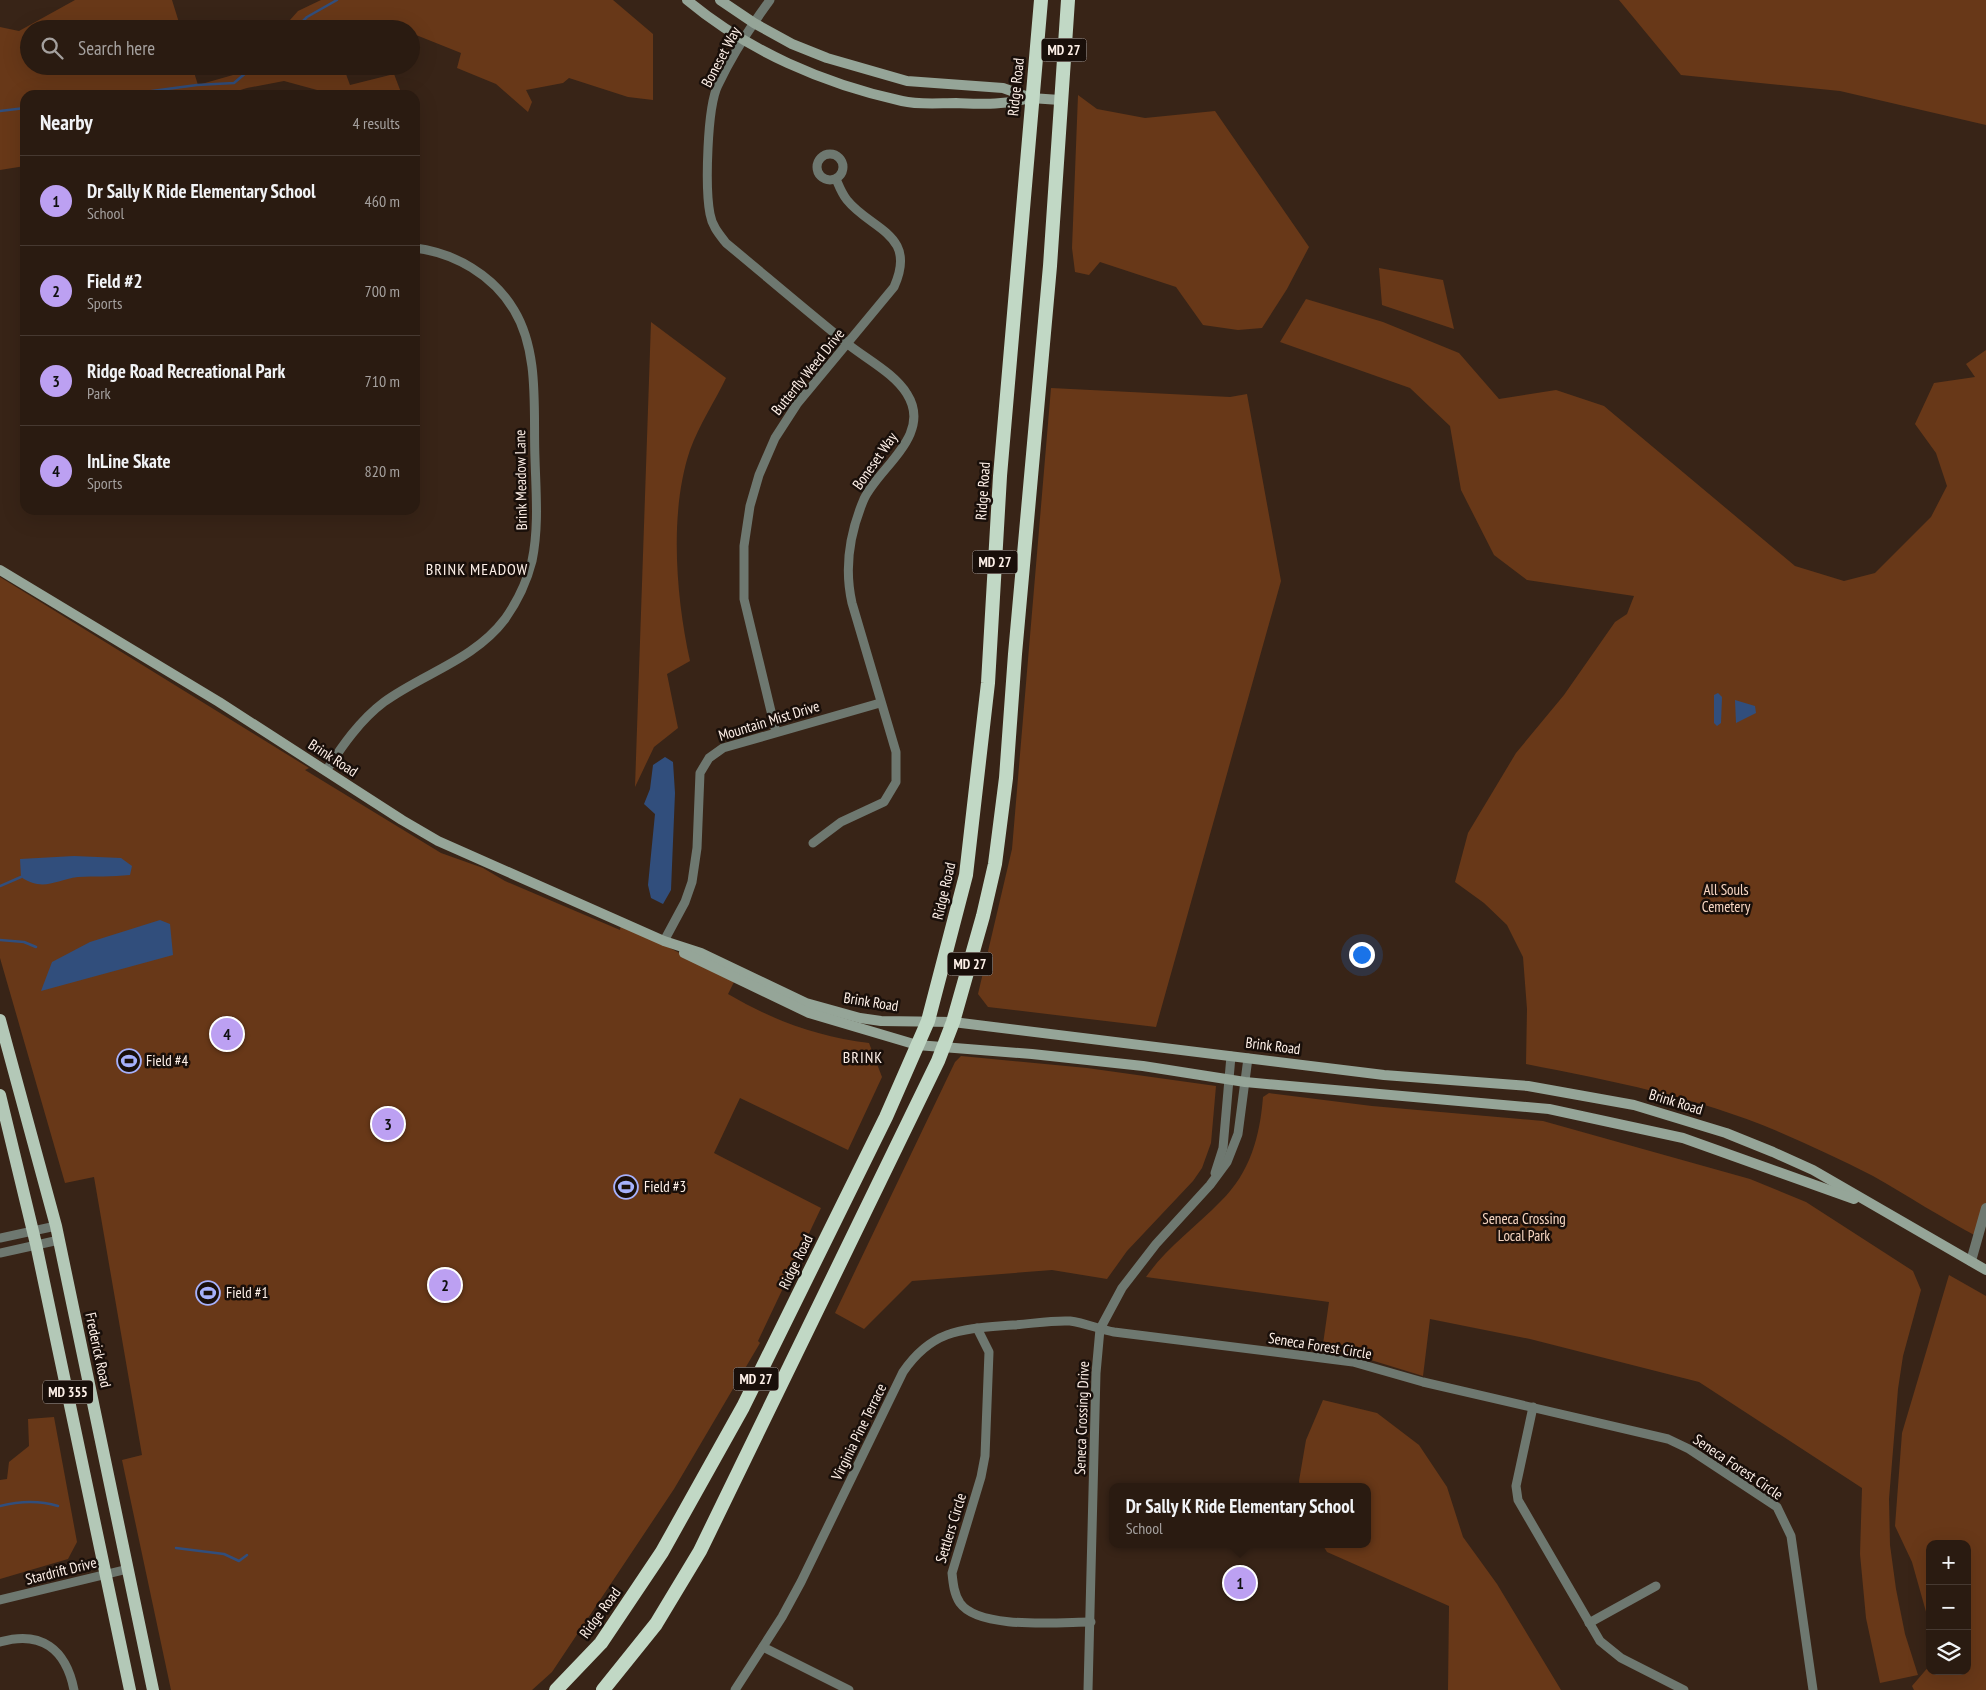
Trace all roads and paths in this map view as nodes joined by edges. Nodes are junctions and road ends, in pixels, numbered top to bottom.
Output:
1 (687, 0) edge
2 (720, 0) edge
3 (770, 0) edge
4 (1041, 0) edge
5 (1068, 0) edge
6 (754, 23) junction
7 (743, 41) junction
8 (1031, 98) junction
9 (1060, 100) junction
10 (836, 179) dead end
11 (420, 249) edge
12 (848, 344) junction
13 (0, 570) edge
14 (880, 703) junction
15 (776, 732) junction
16 (326, 771) junction
17 (813, 843) dead end
18 (664, 941) junction
19 (0, 1020) edge
20 (928, 1020) junction
21 (954, 1022) junction
22 (917, 1045) junction
23 (944, 1047) junction
24 (1231, 1056) junction
25 (1248, 1058) junction
26 (1230, 1079) junction
27 (1245, 1082) junction
28 (0, 1095) edge
29 (1210, 1185) junction
30 (1872, 1204) junction
31 (1986, 1208) edge
32 (56, 1226) junction
33 (33, 1231) junction
34 (0, 1238) edge
35 (59, 1240) junction
36 (36, 1244) junction
37 (0, 1253) edge
38 (1971, 1261) junction
39 (1986, 1270) edge
40 (977, 1328) junction
41 (1100, 1329) junction
42 (1534, 1407) junction
43 (128, 1569) junction
44 (106, 1574) junction
45 (1656, 1586) dead end
46 (0, 1600) edge
47 (1091, 1622) junction
48 (1589, 1622) junction
49 (0, 1642) edge
50 (763, 1647) junction
51 (74, 1690) edge
52 (130, 1690) edge
53 (153, 1690) edge
54 (556, 1690) edge
55 (603, 1690) edge
56 (735, 1690) edge
57 (849, 1690) edge
58 (1088, 1690) edge
59 (1684, 1690) edge
60 (1813, 1690) edge

1 - 7 main road
2 - 6 main road
3 - 6 street, Boneset Way
4 - 8 highway, Ridge Road / MD 27
5 - 9 highway, MD 27
6 - 7 street, Boneset Way
6 - 8 main road
7 - 8 main road
7 - 12 street, Boneset Way
8 - 9 main road
8 - 20 highway, Ridge Road / MD 27
9 - 21 highway, MD 27
10 - 12 street, Butterfly Weed Drive
11 - 16 street, Brink Meadow Lane
12 - 14 street, Boneset Way
12 - 15 street, Butterfly Weed Drive
13 - 16 main road, Brink Road
14 - 15 street, Mountain Mist Drive
14 - 17 street, Boneset Way
15 - 18 street, Mountain Mist Drive
16 - 18 main road, Brink Road
18 - 20 main road, Brink Road
18 - 22 main road, Brink Road
19 - 32 main road, Frederick Road / MD 355
20 - 21 main road, Brink Road
20 - 22 highway, Ridge Road / MD 27
21 - 23 highway, MD 27
21 - 24 main road, Brink Road
22 - 23 main road, Brink Road
22 - 54 highway, Ridge Road / MD 27
23 - 26 main road, Brink Road
23 - 55 highway, MD 27
24 - 25 main road, Brink Road
24 - 26 street, Seneca Crossing Drive
25 - 27 street, Seneca Crossing Drive
25 - 30 main road, Brink Road
26 - 27 main road, Brink Road
26 - 29 street, Seneca Crossing Drive
27 - 29 street, Seneca Crossing Drive
27 - 30 main road, Brink Road
28 - 33 main road, MD 355
29 - 41 street, Seneca Crossing Drive
30 - 38 main road, Brink Road
31 - 38 street
32 - 33 street
32 - 35 main road, Frederick Road / MD 355
33 - 34 street
33 - 36 main road, MD 355
35 - 36 street
35 - 43 main road, Frederick Road / MD 355
36 - 37 street
36 - 44 main road, MD 355
38 - 39 main road, Brink Road
40 - 41 street, Virginia Pine Terrace
40 - 47 street, Settlers Circle
40 - 50 street, Virginia Pine Terrace
41 - 42 street, Seneca Forest Circle
41 - 47 street, Seneca Crossing Drive
42 - 48 street
42 - 60 street, Seneca Forest Circle
43 - 44 street, Stardrift Drive
43 - 53 main road, Frederick Road / MD 355
44 - 46 street, Stardrift Drive
44 - 52 main road, MD 355
45 - 48 street
47 - 58 street, Seneca Crossing Drive
48 - 59 street
49 - 51 street
50 - 56 street, Virginia Pine Terrace
50 - 57 street

